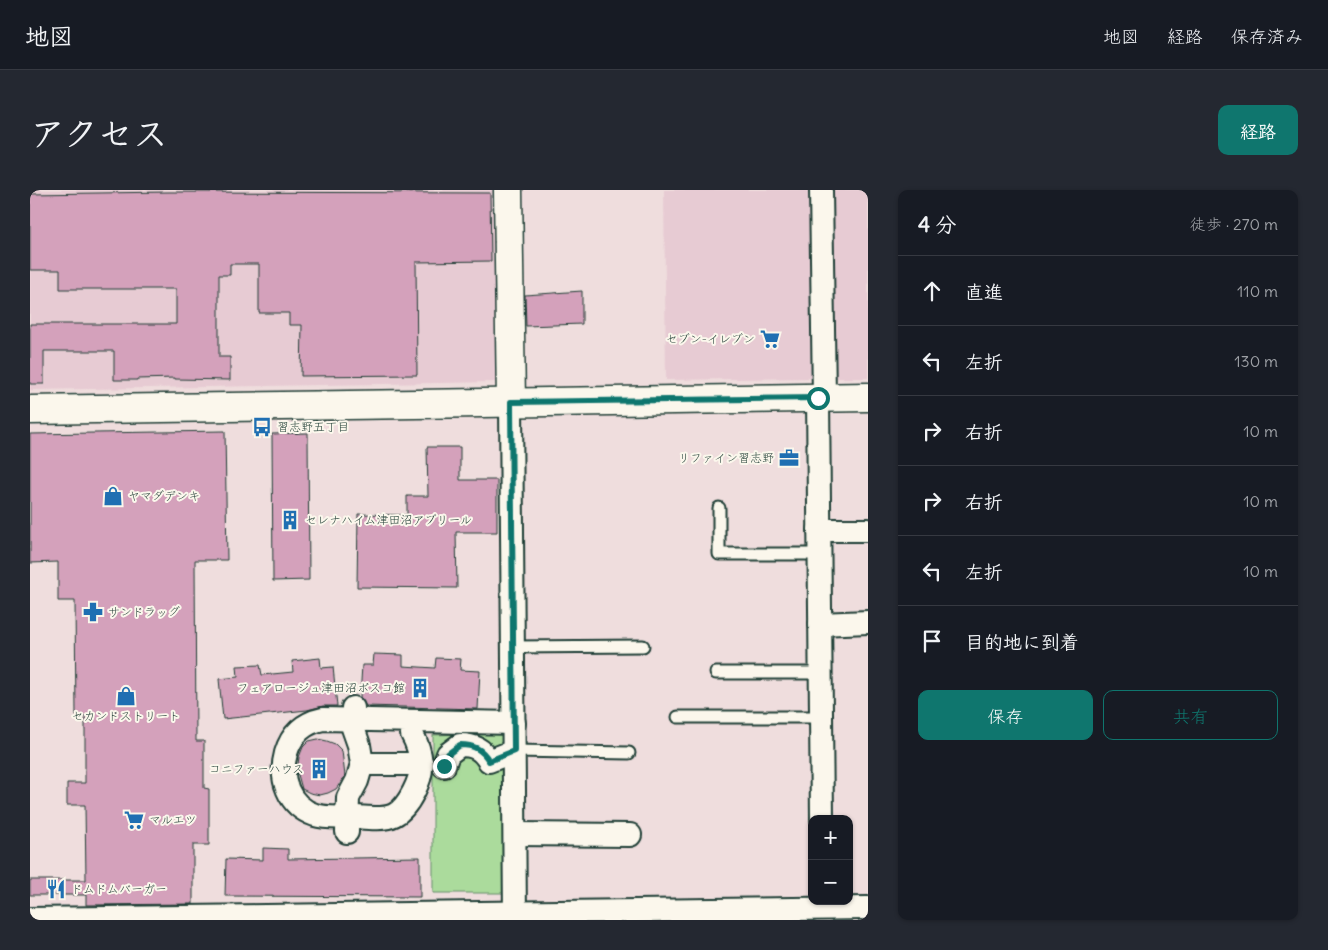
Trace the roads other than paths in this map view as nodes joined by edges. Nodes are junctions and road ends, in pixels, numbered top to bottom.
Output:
1 (508, 190) edge
2 (821, 190) edge
3 (868, 397) edge
4 (821, 398) junction
5 (511, 402) junction
6 (30, 410) edge
7 (719, 508) dead end
8 (819, 530) junction
9 (868, 530) edge
10 (819, 554) junction
11 (868, 622) edge
12 (820, 624) junction
13 (643, 646) dead end
14 (513, 647) junction
15 (716, 673) dead end
16 (820, 673) junction
17 (353, 708) dead end
18 (678, 717) dead end
19 (821, 717) junction
20 (514, 723) junction
21 (412, 734) dead end
22 (514, 751) junction
23 (629, 754) dead end
24 (362, 764) junction
25 (422, 764) junction
26 (444, 766) dead end
27 (822, 815) edge
28 (347, 832) dead end
29 (515, 834) junction
30 (630, 835) dead end
31 (868, 908) edge
32 (823, 910) edge
33 (515, 917) edge
34 (30, 919) edge
35 (204, 919) edge

1 - 5 street
2 - 4 street
3 - 4 street
4 - 5 street
4 - 8 street
5 - 6 street
5 - 14 street
7 - 10 lane
8 - 9 street
8 - 10 street
10 - 12 street
11 - 12 street
12 - 16 street
13 - 14 lane
14 - 20 street
15 - 16 lane
16 - 19 street
17 - 24 street
18 - 19 lane
19 - 27 street
20 - 22 street
20 - 25 street
21 - 25 street
22 - 23 lane
22 - 26 street
22 - 29 street
24 - 25 street
24 - 28 street
29 - 30 street
29 - 33 street
31 - 32 street
32 - 33 street
33 - 35 street
34 - 35 street

